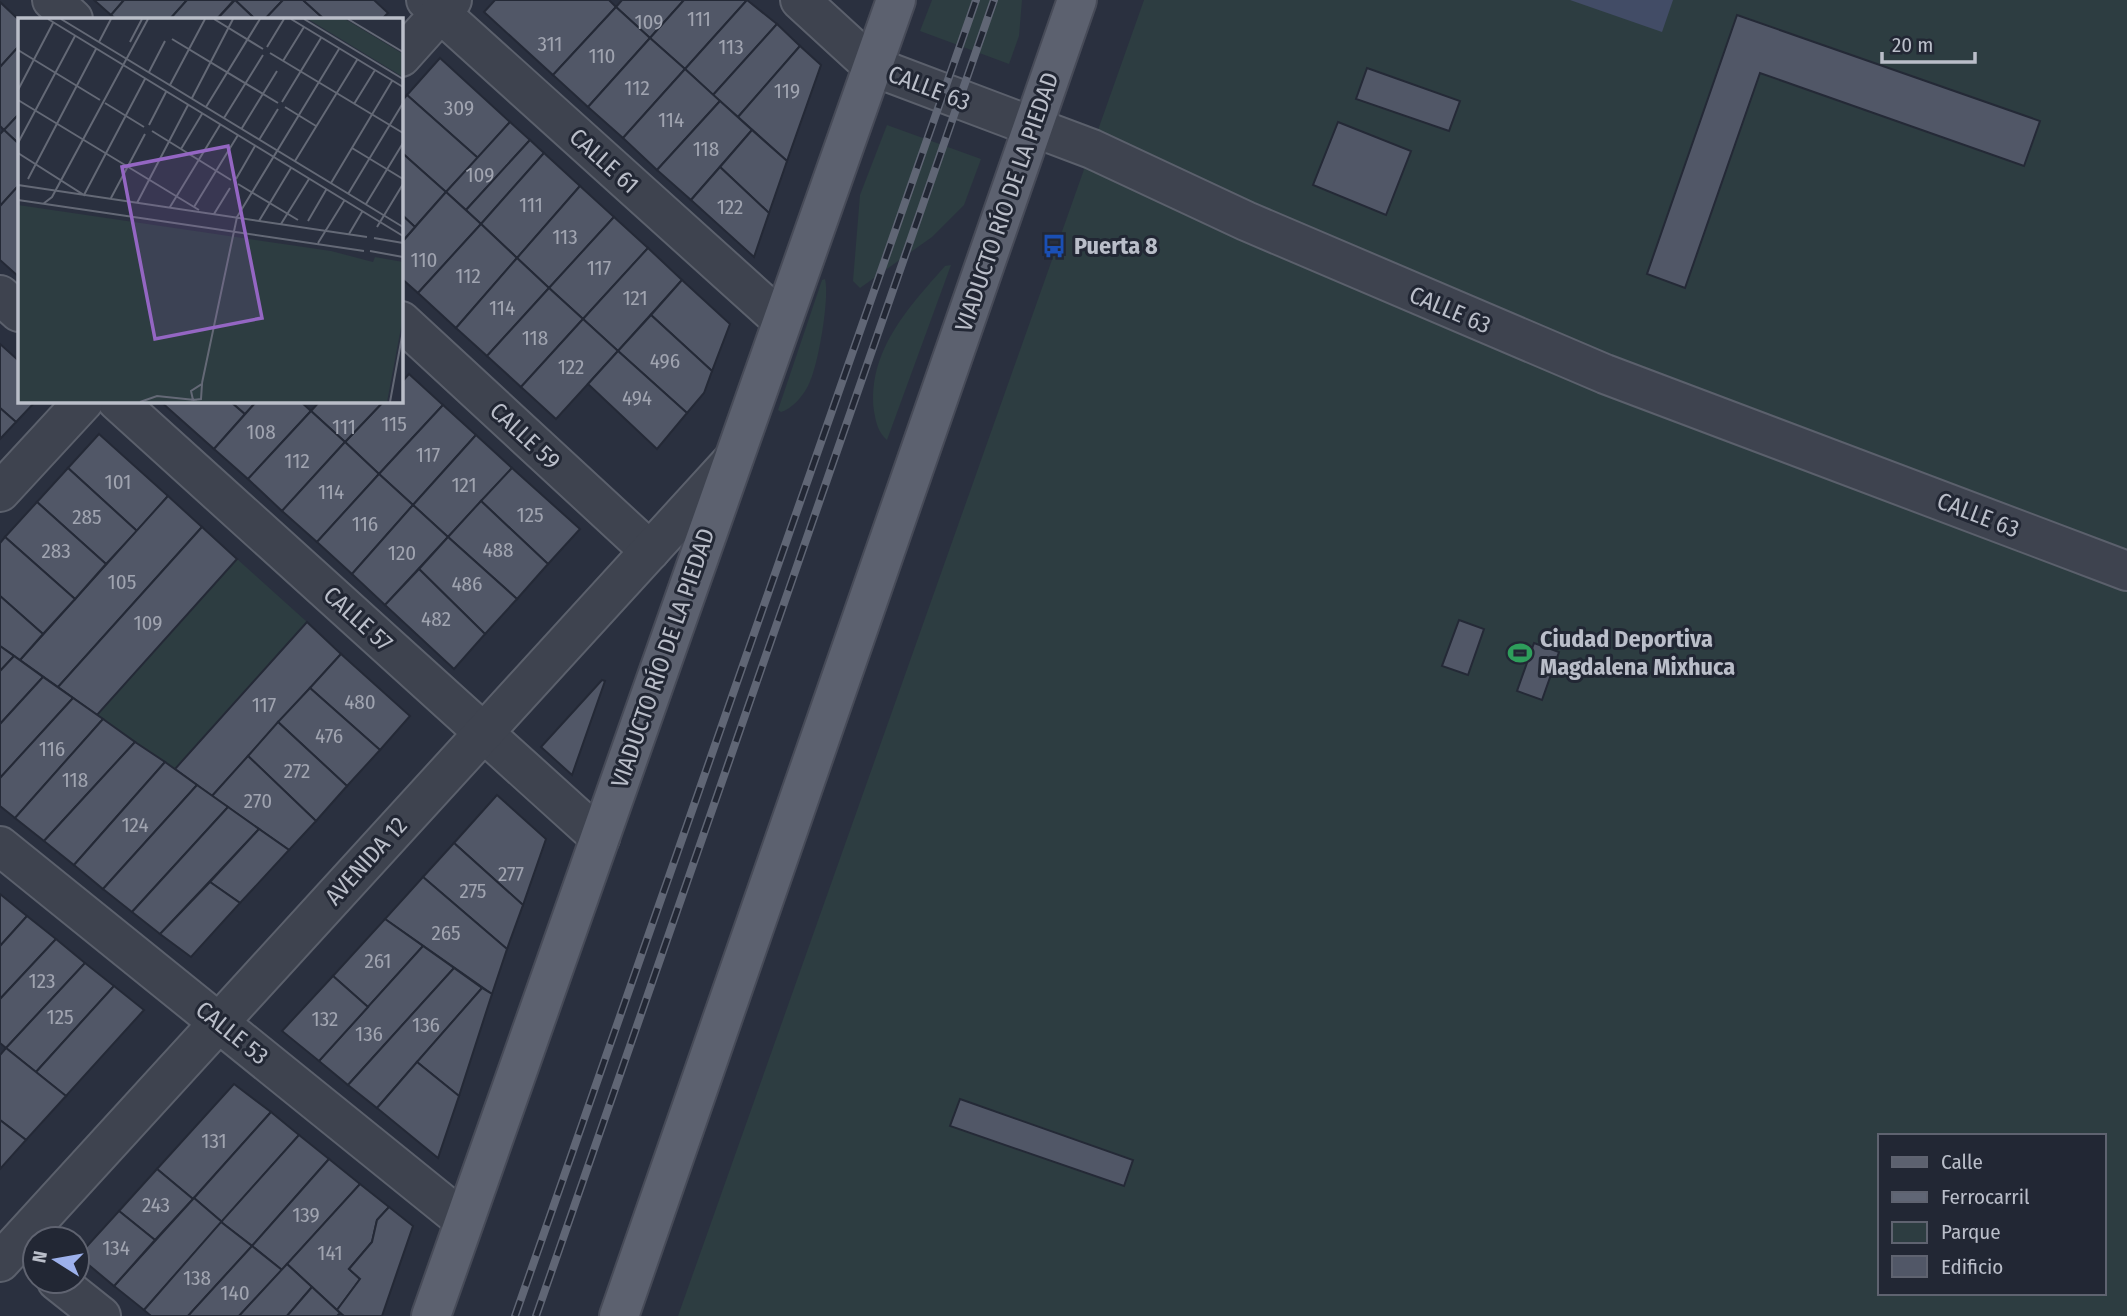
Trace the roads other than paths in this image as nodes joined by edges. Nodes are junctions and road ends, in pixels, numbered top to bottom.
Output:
1 (52, 0) edge
2 (800, 0) edge
3 (896, 0) edge
4 (1077, 0) edge
5 (440, 4) edge
6 (72, 18) edge
7 (407, 50) edge
8 (872, 66) junction
9 (1033, 128) junction
10 (0, 295) edge
11 (18, 311) edge
12 (782, 321) junction
13 (402, 322) edge
14 (83, 402) edge
15 (118, 402) edge
16 (733, 460) junction
17 (0, 492) edge
18 (650, 551) junction
19 (2127, 571) edge
20 (484, 732) junction
21 (600, 838) junction
22 (0, 846) edge
23 (219, 1022) junction
24 (464, 1221) junction
25 (12, 1252) edge
26 (75, 1295) edge
27 (101, 1316) edge
28 (431, 1316) edge
29 (619, 1316) edge

1 - 6 street
2 - 8 street, CALLE 63
3 - 8 main road, VIADUCTO RÍO DE LA PIEDAD
4 - 9 main road, VIADUCTO RÍO DE LA PIEDAD
5 - 7 street
5 - 12 street, CALLE 61
8 - 9 street, CALLE 63
8 - 12 main road, VIADUCTO RÍO DE LA PIEDAD
9 - 19 street, CALLE 63
9 - 29 main road, VIADUCTO RÍO DE LA PIEDAD
10 - 11 street
12 - 16 main road, VIADUCTO RÍO DE LA PIEDAD
13 - 18 street, CALLE 59
14 - 17 street
15 - 20 street, CALLE 57
16 - 18 street, AVENIDA 12
16 - 21 main road, VIADUCTO RÍO DE LA PIEDAD
18 - 20 street, AVENIDA 12
20 - 21 street, CALLE 57
20 - 23 street, AVENIDA 12
21 - 24 main road, VIADUCTO RÍO DE LA PIEDAD
22 - 23 street, CALLE 53
23 - 24 street, CALLE 53
23 - 25 street, AVENIDA 12
24 - 28 main road, VIADUCTO RÍO DE LA PIEDAD
26 - 27 street

